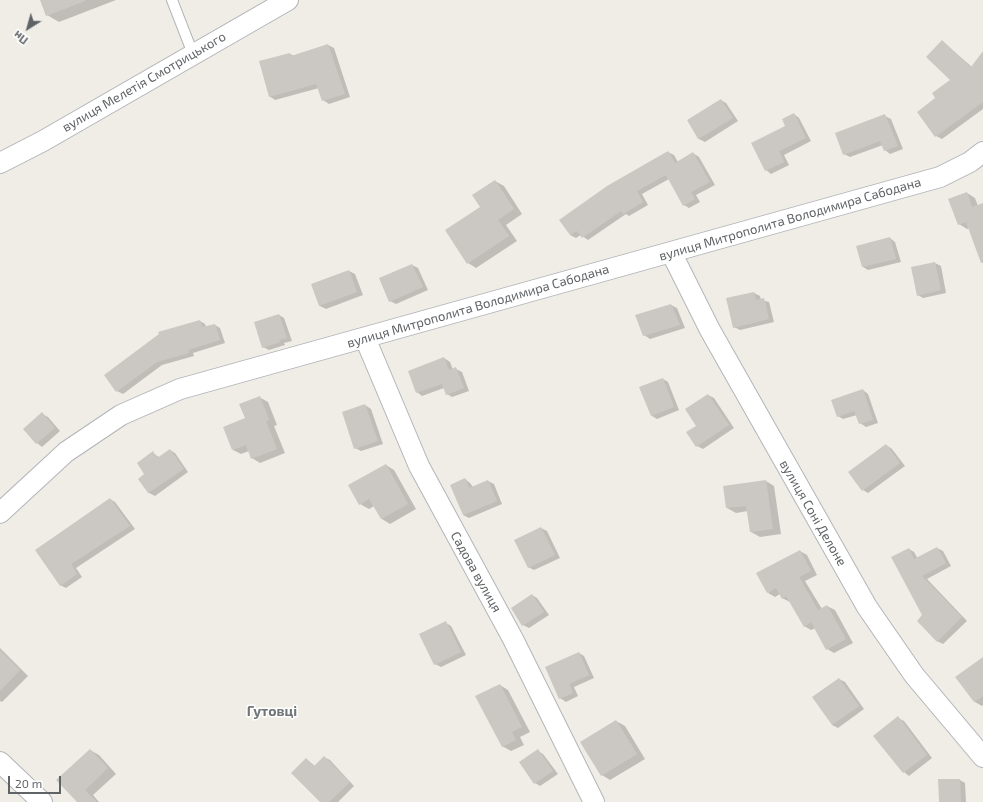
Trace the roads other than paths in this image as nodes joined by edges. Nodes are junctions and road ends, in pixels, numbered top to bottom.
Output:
1 (172, 0) edge
2 (288, 0) edge
3 (193, 54) junction
4 (983, 152) edge
5 (0, 163) edge
6 (671, 252) junction
7 (365, 338) junction
8 (0, 512) edge
9 (983, 757) edge
10 (0, 762) edge
11 (42, 802) edge
12 (594, 802) edge

1 - 3 lane
2 - 3 street, вулиця Мелетія Смотрицького
3 - 5 street, вулиця Мелетія Смотрицького
4 - 6 street, вулиця Митрополита Володимира Сабодана
6 - 7 street, вулиця Митрополита Володимира Сабодана
6 - 9 street, вулиця Соні Делоне
7 - 8 street, вулиця Митрополита Володимира Сабодана
7 - 12 street, Садова вулиця
10 - 11 street

